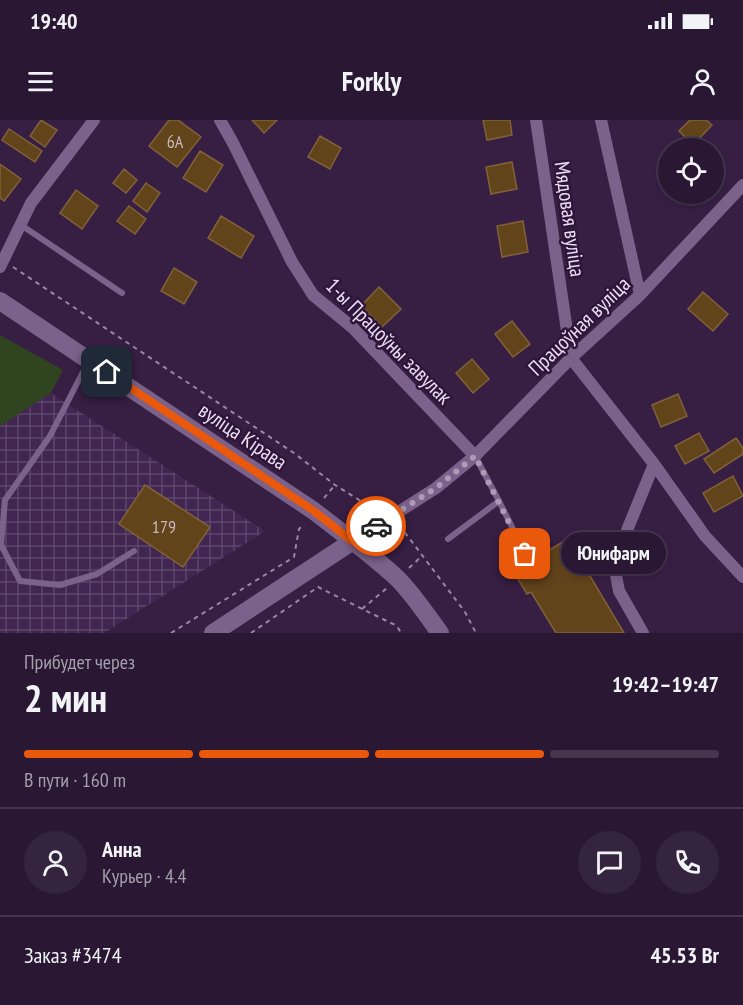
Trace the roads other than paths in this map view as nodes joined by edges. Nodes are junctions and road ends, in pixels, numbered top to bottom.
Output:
1 (94, 120) edge
2 (220, 120) edge
3 (536, 120) edge
4 (601, 120) edge
5 (743, 185) edge
6 (21, 224) junction
7 (2, 264) edge
8 (122, 293) dead end
9 (640, 295) junction
10 (0, 301) edge
11 (571, 358) junction
12 (89, 360) junction
13 (475, 456) junction
14 (654, 464) junction
15 (499, 501) junction
16 (448, 539) dead end
17 (352, 541) junction
18 (134, 551) dead end
19 (525, 554) dead end
20 (743, 577) edge
21 (213, 633) edge
22 (440, 633) edge
23 (643, 633) edge

1 - 6 street
2 - 13 street, 1-ы Працоўны завулак
3 - 11 street, Мядовая вуліца
4 - 9 street
5 - 9 street, Працоўная вуліца
6 - 7 street
6 - 8 lane
9 - 11 street, Працоўная вуліца
10 - 12 main road, вуліца Кірава
11 - 13 street, Працоўная вуліца
11 - 14 street
12 - 17 main road, вуліца Кірава
12 - 18 lane
13 - 15 lane
13 - 17 street, Працоўная вуліца
14 - 20 street
14 - 23 street
15 - 16 lane
15 - 19 lane
17 - 21 main road
17 - 22 main road, вуліца Кірава

